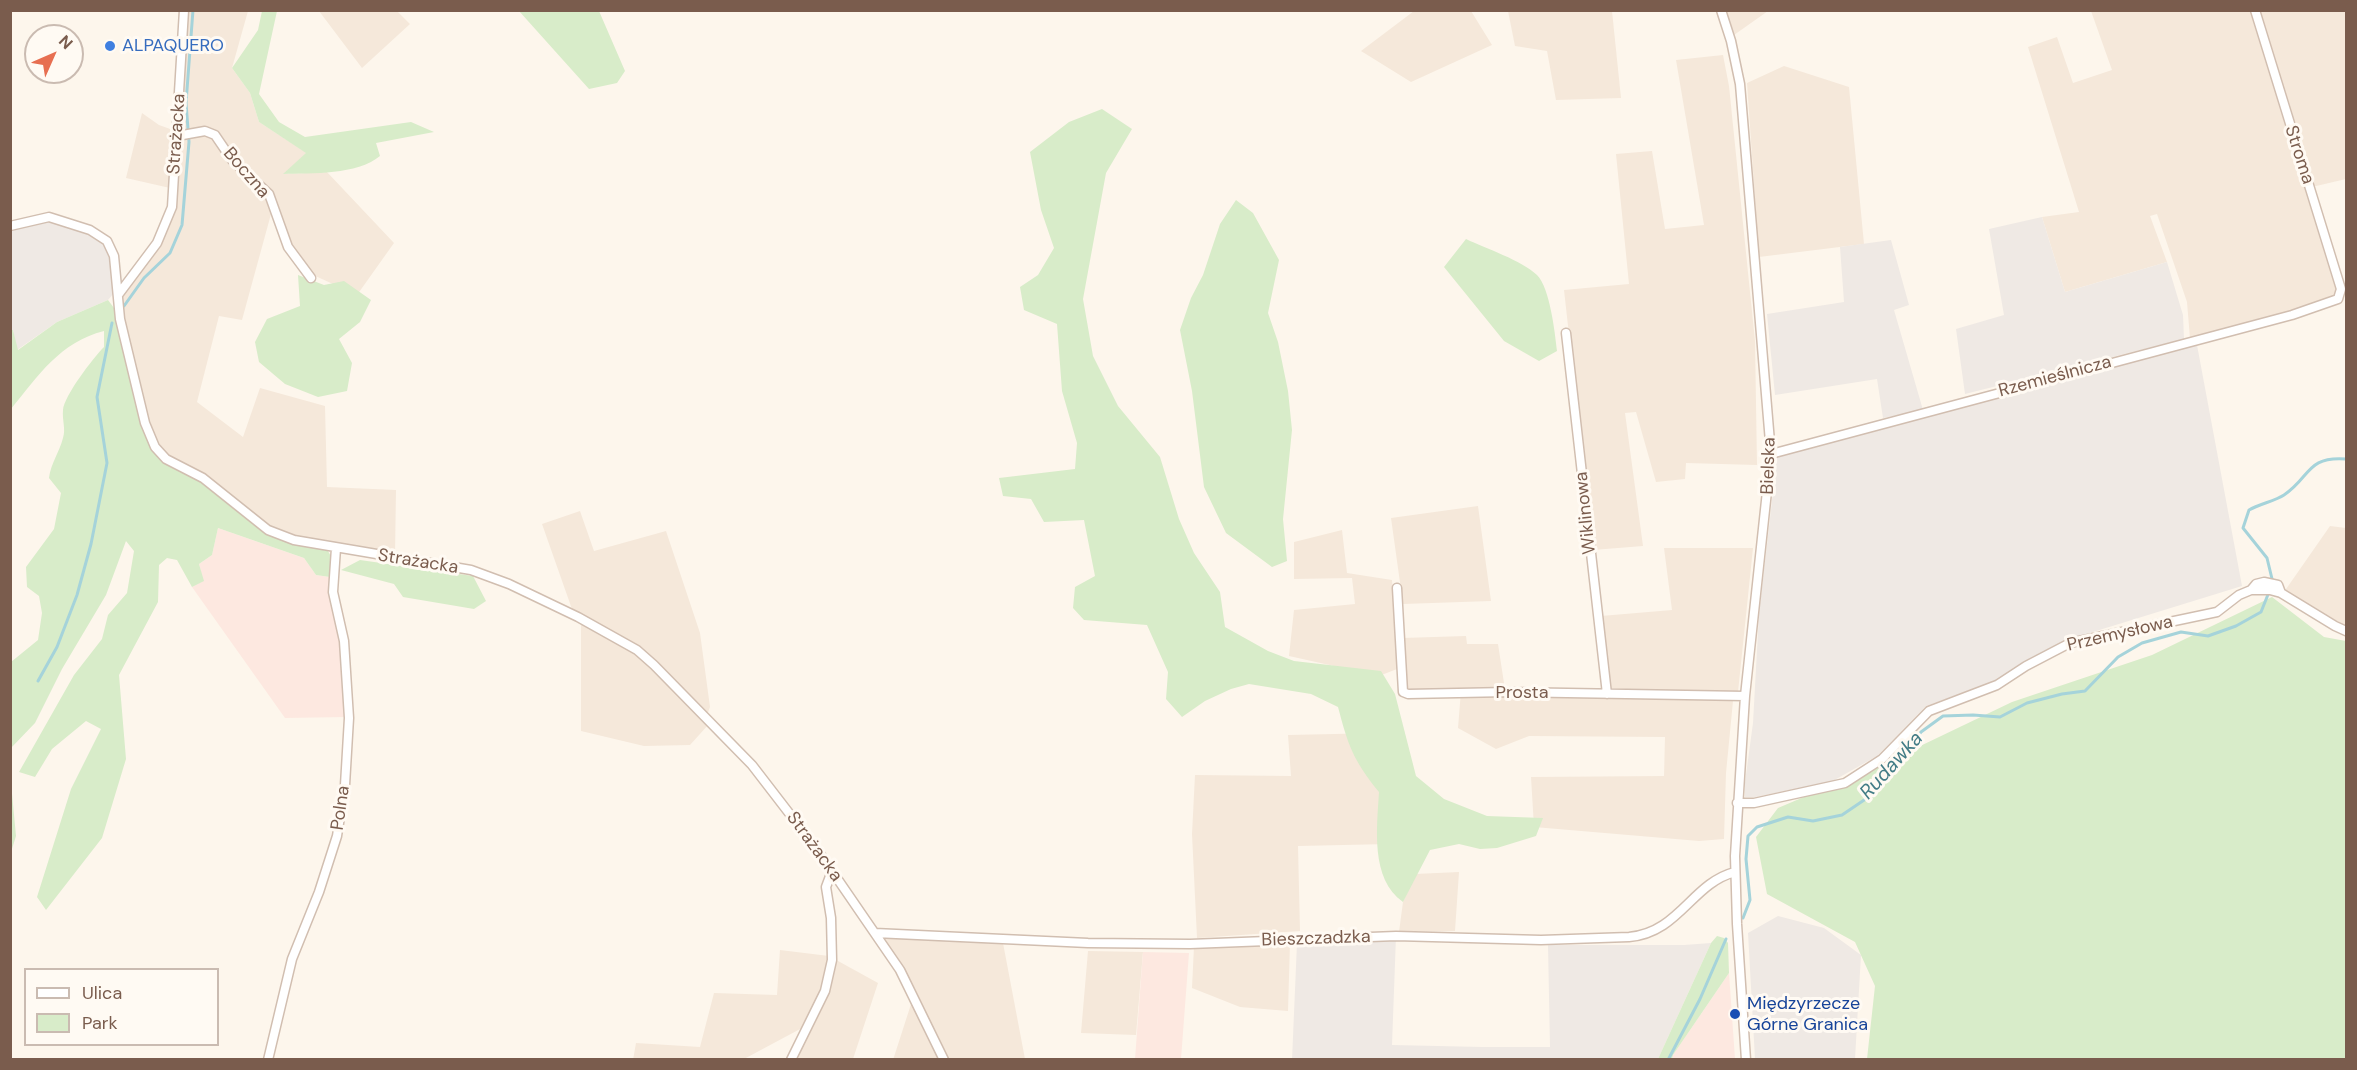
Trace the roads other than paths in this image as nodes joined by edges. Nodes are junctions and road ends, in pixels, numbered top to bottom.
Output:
1 (184, 10) edge
2 (1721, 10) edge
3 (2255, 10) edge
4 (180, 135) junction
5 (10, 226) edge
6 (311, 278) dead end
7 (118, 295) junction
8 (2338, 299) joint
9 (1566, 333) dead end
10 (1771, 454) junction
11 (336, 548) junction
12 (1397, 588) dead end
13 (2279, 589) junction
14 (2251, 590) junction
15 (2346, 631) edge
16 (1607, 694) junction
17 (1745, 696) junction
18 (1737, 803) junction
19 (832, 871) junction
20 (1735, 872) junction
21 (875, 933) junction
22 (268, 1059) edge
23 (791, 1059) edge
24 (944, 1059) edge
25 (1746, 1059) edge

1 - 4 street, Strażacka
2 - 10 street, Bielska
3 - 8 street, Stroma
4 - 6 street, Boczna
4 - 7 street, Strażacka
5 - 7 street
7 - 11 street, Strażacka
8 - 10 street, Rzemieślnicza
9 - 16 street, Wiklinowa
10 - 17 street, Bielska
11 - 19 street, Strażacka
11 - 22 street, Polna
12 - 16 street, Prosta
13 - 14 street, Przemysłowa
13 - 14 street, Przemysłowa
13 - 15 street, Przemysłowa
14 - 18 street, Przemysłowa
16 - 17 street, Prosta
17 - 18 street, Bielska
18 - 20 street, Bielska
19 - 21 street, Strażacka
19 - 23 street
20 - 21 street, Bieszczadzka
20 - 25 street, Bielska
21 - 24 street, Strażacka

